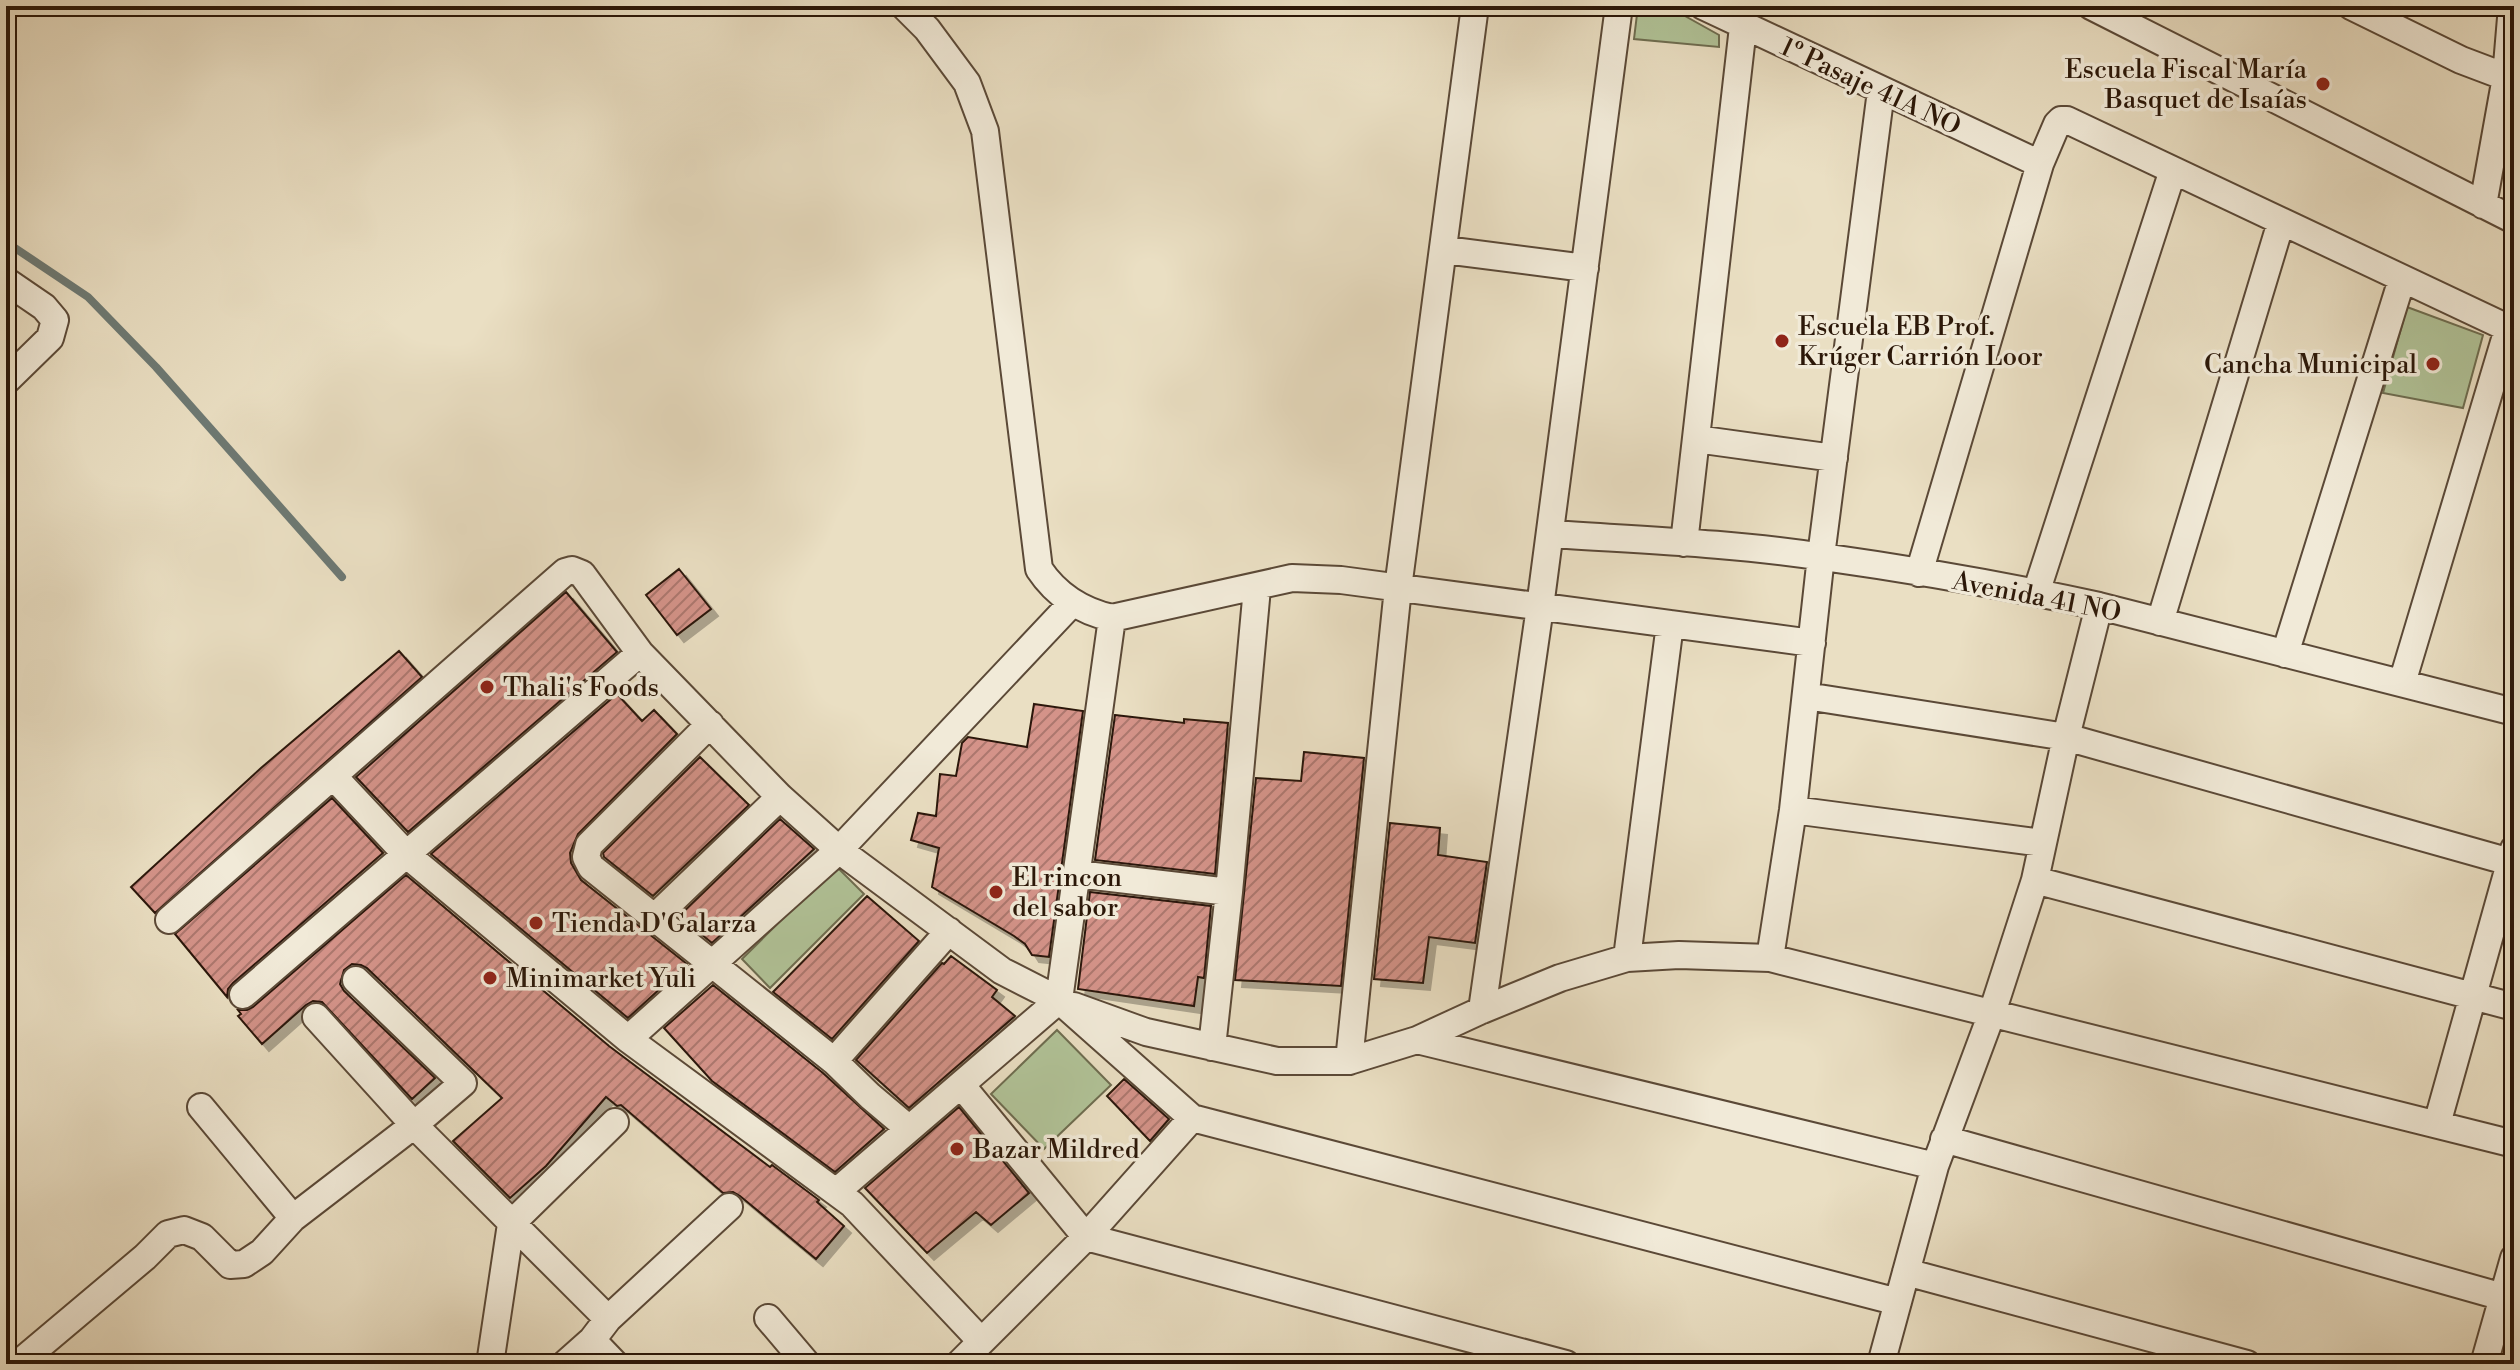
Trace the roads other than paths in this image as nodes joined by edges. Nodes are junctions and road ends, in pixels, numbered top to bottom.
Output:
1 (904, 6) edge
2 (1475, 6) edge
3 (1619, 6) edge
4 (1703, 6) edge
5 (2091, 6) edge
6 (2512, 6) edge
7 (2354, 7) edge
8 (1743, 27) junction
9 (2506, 77) junction
10 (1881, 91) junction
11 (2040, 164) junction
12 (2173, 170) junction
13 (2483, 205) junction
14 (2514, 220) edge
15 (2281, 222) junction
16 (1445, 250) junction
17 (1585, 268) junction
18 (2402, 279) junction
19 (6, 281) edge
20 (2511, 330) edge
21 (6, 381) edge
22 (1696, 439) junction
23 (1834, 458) junction
24 (1550, 534) junction
25 (1684, 543) junction
26 (1821, 556) junction
27 (1919, 573) junction
28 (1257, 588) junction
29 (1398, 588) junction
30 (2036, 593) junction
31 (1072, 603) junction
32 (2099, 606) junction
33 (1540, 607) junction
34 (1112, 618) junction
35 (2160, 622) junction
36 (1670, 624) junction
37 (1812, 643) junction
38 (640, 653) junction
39 (2285, 654) junction
40 (2402, 683) junction
41 (1806, 696) junction
42 (2514, 712) edge
43 (710, 724) junction
44 (2066, 737) junction
45 (334, 777) junction
46 (780, 797) junction
47 (1793, 810) junction
48 (2043, 843) junction
49 (839, 850) junction
50 (407, 855) junction
51 (2512, 855) edge
52 (1077, 874) junction
53 (2035, 880) junction
54 (1229, 892) junction
55 (654, 918) junction
56 (169, 920) dead end
57 (949, 931) junction
58 (1627, 958) junction
59 (1770, 958) junction
60 (711, 964) junction
61 (356, 980) dead end
62 (243, 995) dead end
63 (2474, 996) junction
64 (1059, 1000) junction
65 (2514, 1007) edge
66 (1482, 1010) junction
67 (1992, 1013) junction
68 (316, 1017) dead end
69 (628, 1039) junction
70 (1417, 1040) junction
71 (1212, 1047) junction
72 (834, 1061) junction
73 (1349, 1061) junction
74 (962, 1086) junction
75 (201, 1107) dead end
76 (1192, 1118) junction
77 (615, 1122) dead end
78 (2437, 1124) junction
79 (414, 1125) junction
80 (908, 1128) junction
81 (1944, 1139) junction
82 (2514, 1144) edge
83 (1935, 1166) junction
84 (836, 1192) junction
85 (729, 1207) dead end
86 (293, 1218) junction
87 (511, 1224) junction
88 (1086, 1237) junction
89 (2514, 1258) edge
90 (1906, 1272) junction
91 (2503, 1297) junction
92 (1898, 1302) junction
93 (768, 1318) dead end
94 (608, 1319) junction
95 (592, 1340) junction
96 (981, 1341) junction
97 (18, 1364) edge
98 (490, 1364) edge
99 (565, 1364) edge
100 (615, 1364) edge
101 (807, 1364) edge
102 (959, 1364) edge
103 (1566, 1364) edge
104 (1881, 1364) edge
105 (2247, 1364) edge
106 (2484, 1364) edge

1 - 31 street
2 - 16 street
3 - 17 street
4 - 8 street, 1º Pasaje 41A NO
5 - 13 street
6 - 9 street
7 - 9 street
8 - 10 street, 1º Pasaje 41A NO
8 - 22 street
9 - 13 street
10 - 11 street, 1º Pasaje 41A NO
10 - 23 street
11 - 12 street
11 - 27 street
12 - 15 street
12 - 30 street
13 - 14 street
15 - 18 street
15 - 35 street
16 - 17 street
16 - 29 street
17 - 24 street
18 - 20 street
18 - 39 street
19 - 21 street
20 - 40 street
22 - 23 street
22 - 25 street
23 - 26 street
24 - 25 street, Avenida 41 NO
24 - 33 street
25 - 26 street, Avenida 41 NO
26 - 27 street, Avenida 41 NO
26 - 37 street
27 - 30 street, Avenida 41 NO
28 - 29 street
28 - 34 street
28 - 54 street
29 - 33 street
29 - 73 street
30 - 32 street, Avenida 41 NO
31 - 34 street
31 - 49 street
32 - 35 street, Avenida 41 NO
32 - 44 street
33 - 36 street
33 - 66 street
34 - 52 street
35 - 39 street, Avenida 41 NO
36 - 37 street
36 - 58 street
37 - 41 street
38 - 43 street
38 - 45 street
38 - 50 street
39 - 40 street, Avenida 41 NO
40 - 42 street, Avenida 41 NO
41 - 44 street
41 - 47 street
43 - 46 street
43 - 55 street
44 - 48 street
44 - 51 street
45 - 50 street
45 - 56 street
46 - 49 street
46 - 55 street
47 - 48 street
47 - 59 street
48 - 53 street
49 - 57 street
49 - 60 street
50 - 62 street
50 - 69 street
51 - 63 street
52 - 54 street
52 - 64 street
53 - 63 street
53 - 67 street
54 - 71 street
55 - 60 street
57 - 64 street
57 - 72 street
58 - 59 street
58 - 66 street
59 - 67 street
60 - 69 street
60 - 72 street
61 - 79 street
63 - 65 street
63 - 78 street
64 - 71 street
64 - 74 street
64 - 76 street
66 - 70 street
67 - 78 street
67 - 81 street
68 - 79 street
69 - 84 street
70 - 73 street
70 - 83 street
71 - 73 street
72 - 80 street
74 - 80 street
74 - 88 street
75 - 86 street
76 - 88 street
76 - 92 street
77 - 87 street
78 - 82 street
79 - 86 street
79 - 87 street
80 - 84 street
81 - 83 street
81 - 91 street
83 - 90 street
84 - 96 street
85 - 94 street
86 - 97 street
87 - 94 street
87 - 98 street
88 - 96 street
88 - 103 street
89 - 91 street
90 - 92 street
90 - 105 street
91 - 106 street
92 - 104 street
93 - 101 street
94 - 95 street
95 - 99 street
95 - 100 street
96 - 102 street

